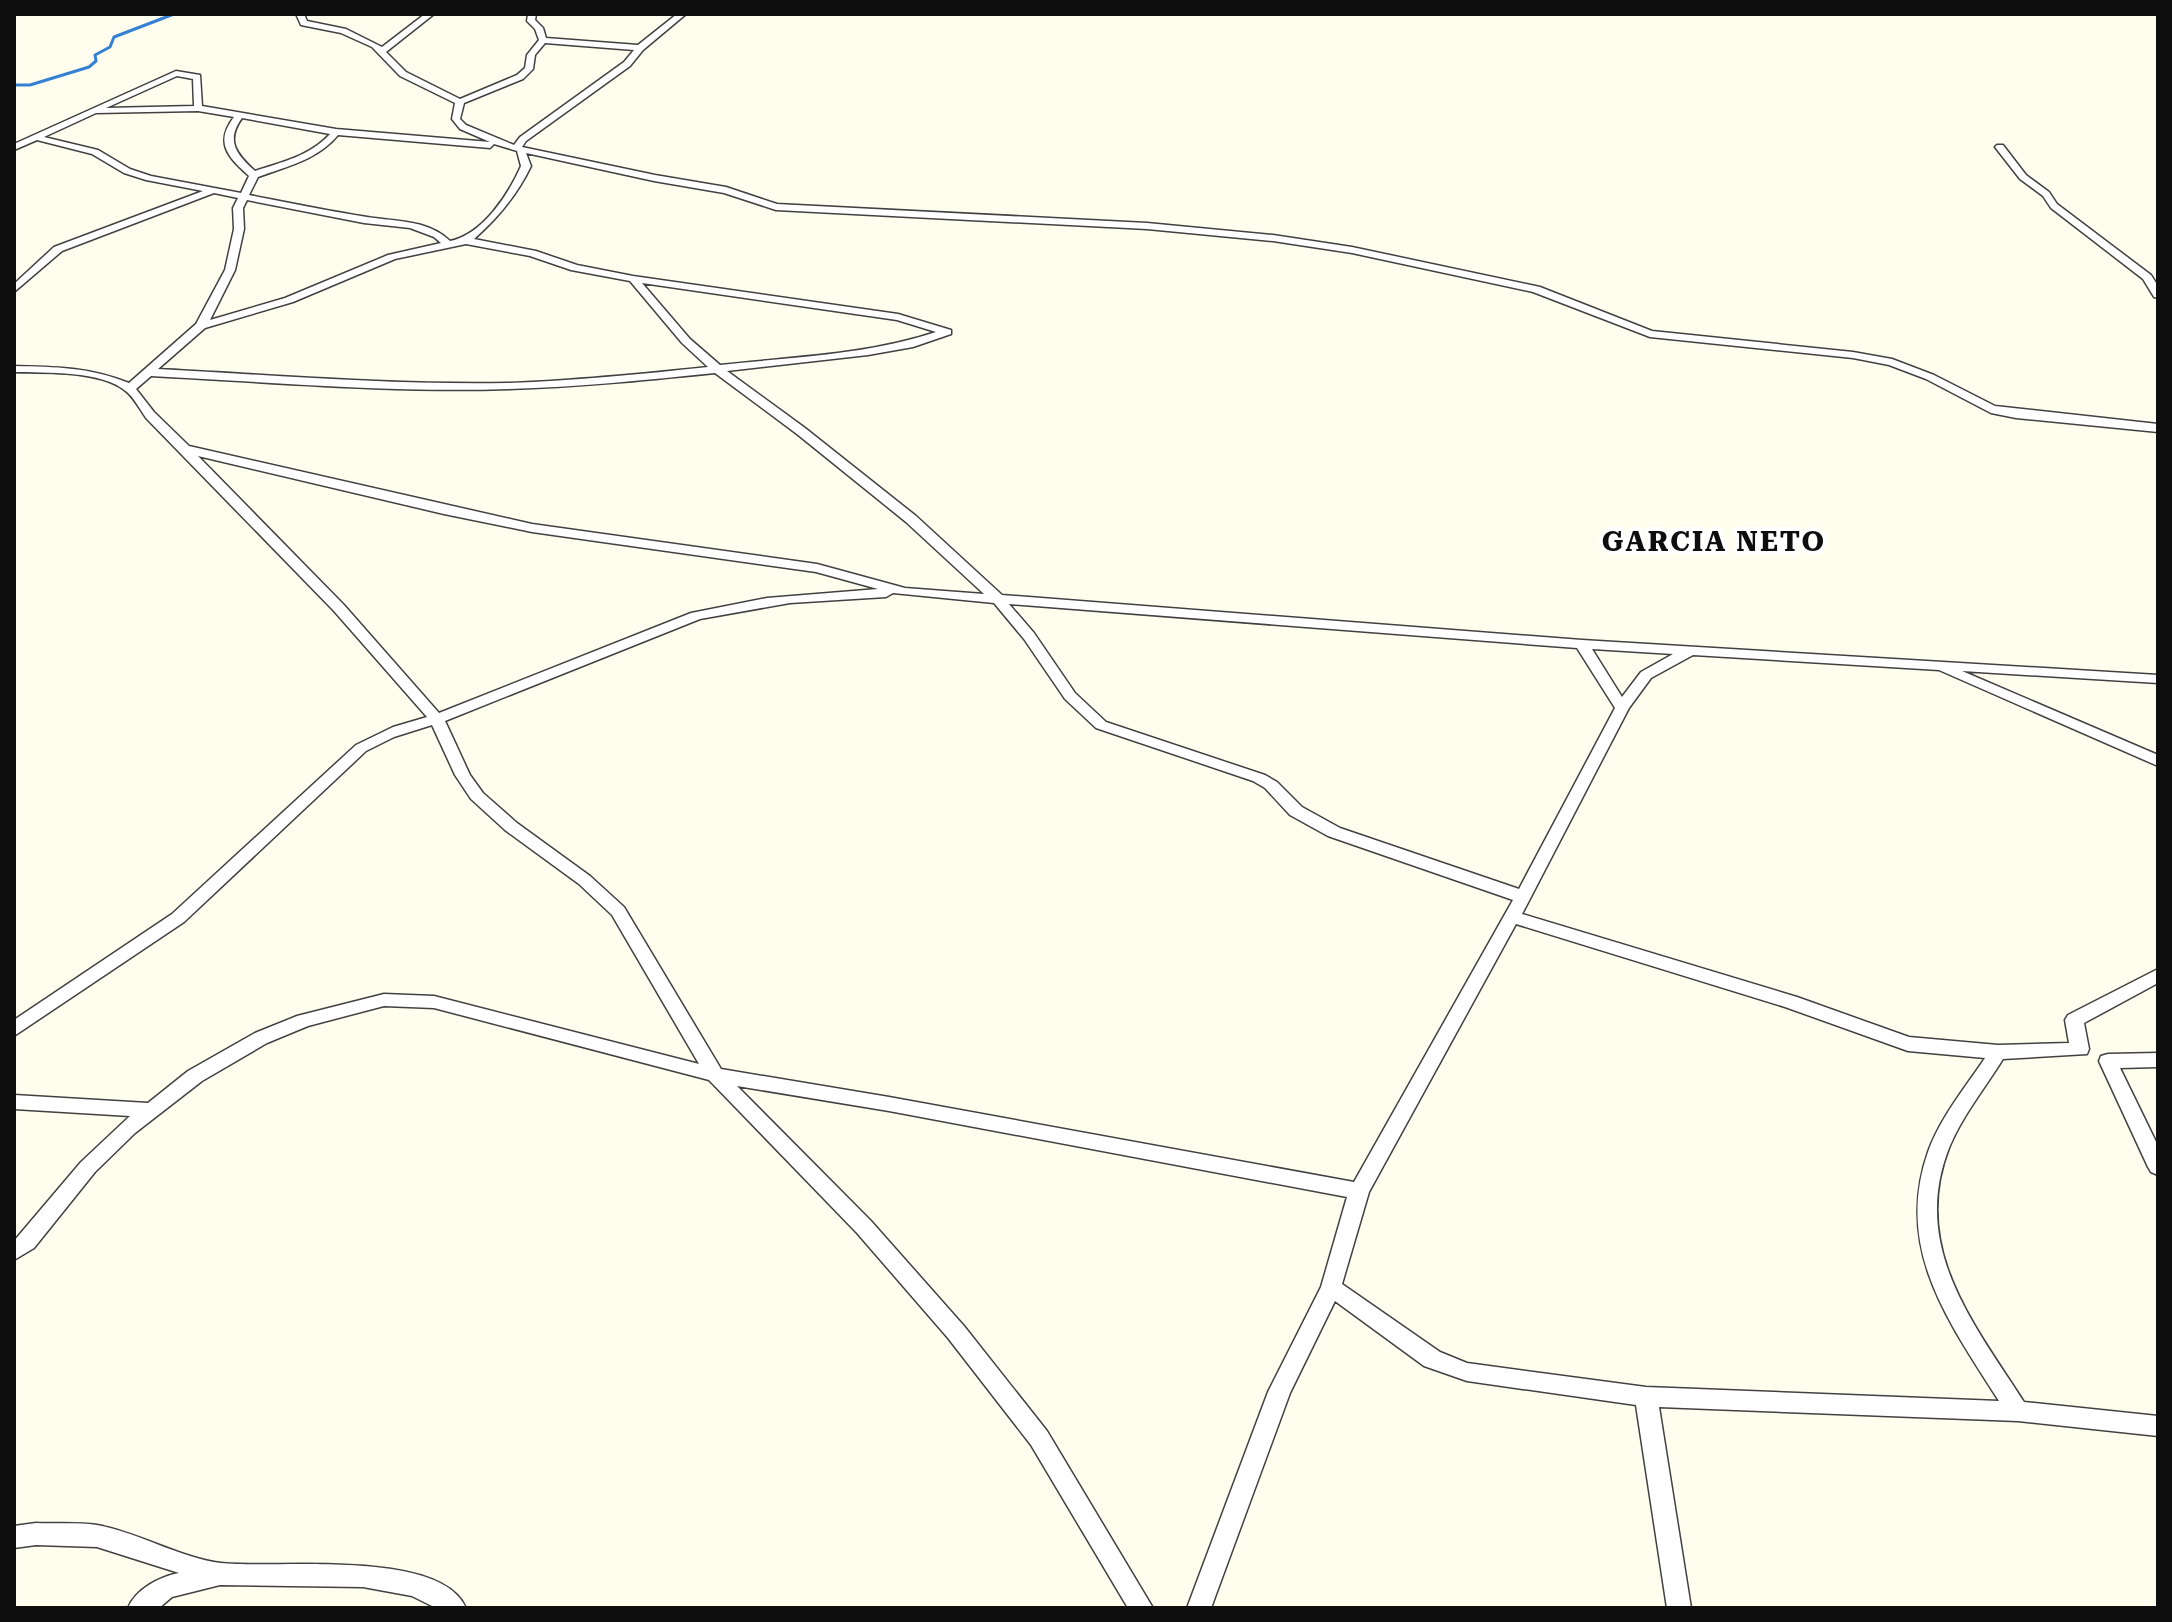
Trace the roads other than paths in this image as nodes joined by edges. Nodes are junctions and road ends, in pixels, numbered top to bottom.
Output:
1 (300, 14) edge
2 (430, 14) edge
3 (532, 14) edge
4 (682, 14) edge
5 (543, 40) junction
6 (640, 48) junction
7 (383, 50) junction
8 (460, 102) junction
9 (119, 105) junction
10 (198, 108) junction
11 (240, 115) junction
12 (336, 132) junction
13 (35, 137) junction
14 (506, 146) junction
15 (14, 147) edge
16 (2000, 147) dead end
17 (519, 149) junction
18 (254, 175) junction
19 (211, 192) junction
20 (244, 197) junction
21 (466, 241) junction
22 (447, 244) junction
23 (633, 279) junction
24 (14, 289) edge
25 (2158, 295) edge
26 (201, 326) junction
27 (14, 357) edge
28 (717, 368) junction
29 (14, 369) edge
30 (39, 369) junction
31 (148, 372) junction
32 (130, 388) junction
33 (2158, 428) edge
34 (185, 449) junction
35 (904, 592) junction
36 (1000, 601) junction
37 (1582, 644) junction
38 (1692, 649) junction
39 (1934, 664) junction
40 (2158, 679) edge
41 (1622, 708) junction
42 (437, 719) junction
43 (2158, 761) edge
44 (1523, 897) junction
45 (1512, 917) junction
46 (2158, 975) edge
47 (14, 1029) edge
48 (2080, 1049) junction
49 (1998, 1052) junction
50 (2158, 1060) edge
51 (2108, 1061) junction
52 (715, 1075) junction
53 (14, 1102) edge
54 (152, 1110) junction
55 (2158, 1167) edge
56 (1359, 1191) junction
57 (14, 1252) edge
58 (1331, 1287) junction
59 (1646, 1397) junction
60 (2018, 1411) junction
61 (2158, 1426) edge
62 (14, 1537) edge
63 (219, 1574) junction
64 (140, 1608) edge
65 (454, 1608) edge
66 (1141, 1608) edge
67 (1199, 1608) edge
68 (1679, 1608) edge

1 - 7 street
2 - 7 street
3 - 5 street
4 - 6 street
5 - 6 street
5 - 8 street
6 - 17 street
7 - 8 street
8 - 14 street
9 - 10 street
9 - 10 street
9 - 13 street
10 - 11 street
11 - 12 street
11 - 18 street
12 - 14 street
12 - 18 street
13 - 15 street
13 - 19 street
14 - 17 street
16 - 25 street
17 - 21 street
17 - 33 street
18 - 20 street
19 - 20 street
19 - 24 street
20 - 22 street
20 - 26 street
21 - 22 street
21 - 23 street
22 - 26 street
23 - 28 street
23 - 28 street
26 - 31 street
27 - 30 street
28 - 31 street
28 - 36 street
29 - 30 street
30 - 32 street
31 - 32 street
32 - 34 street
34 - 35 street
34 - 42 street
35 - 36 street
35 - 42 street
36 - 37 street
36 - 44 street
37 - 38 street
37 - 41 street
38 - 39 street
38 - 41 street
39 - 40 street
39 - 43 street
41 - 44 street
42 - 47 street
42 - 52 street
44 - 45 street
45 - 49 street
45 - 56 street
46 - 48 street
48 - 49 street
48 - 51 street
49 - 60 street
50 - 51 street
51 - 55 street
52 - 54 street
52 - 56 street
52 - 66 street
53 - 54 street
54 - 57 street
56 - 58 street
58 - 59 street
58 - 67 street
59 - 60 street
59 - 68 street
60 - 61 street
62 - 63 street
63 - 64 street
63 - 65 street

